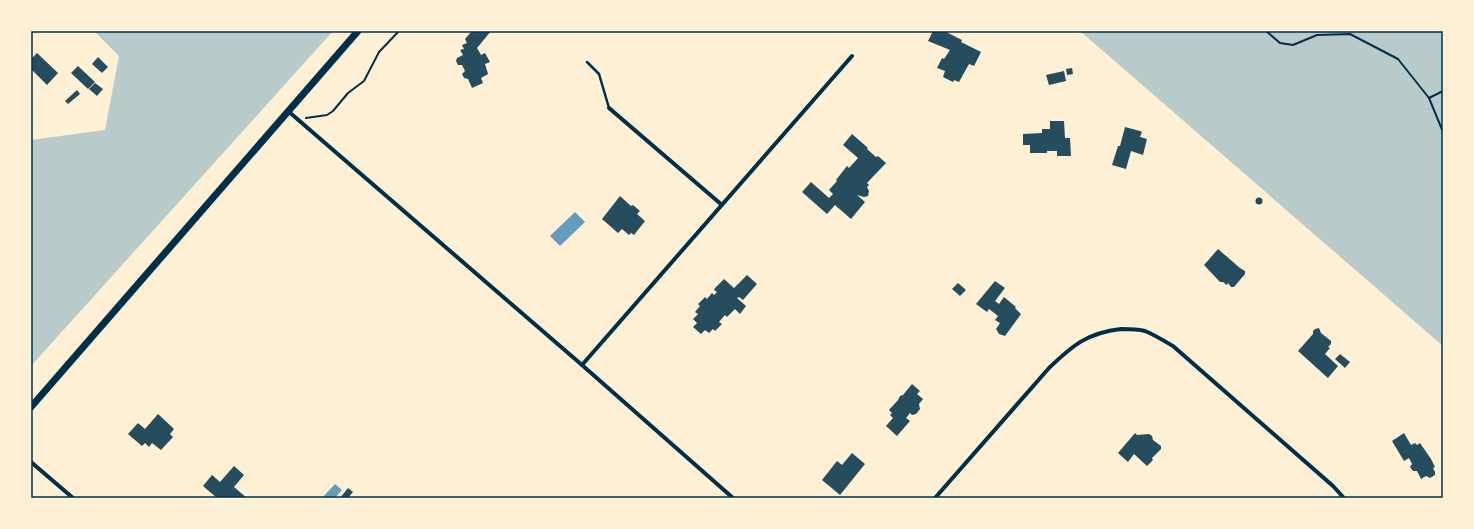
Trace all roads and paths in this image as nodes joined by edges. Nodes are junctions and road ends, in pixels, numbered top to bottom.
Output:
1 (358, 31) edge
2 (399, 31) edge
3 (1266, 31) edge
4 (852, 56) dead end
5 (587, 62) dead end
6 (1443, 91) edge
7 (1429, 98) junction
8 (609, 108) joint
9 (288, 111) junction
10 (297, 120) junction
11 (1443, 132) edge
12 (722, 205) junction
13 (582, 365) junction
14 (31, 407) edge
15 (31, 462) edge
16 (73, 498) edge
17 (733, 498) edge
18 (935, 498) edge
19 (1344, 498) edge

1 - 9 street
2 - 10 path
3 - 7 path
4 - 12 street
5 - 8 lane
6 - 7 path
7 - 11 path
8 - 12 street
9 - 10 street
9 - 14 street
10 - 13 street
12 - 13 street
13 - 17 street
15 - 16 street
18 - 19 street

